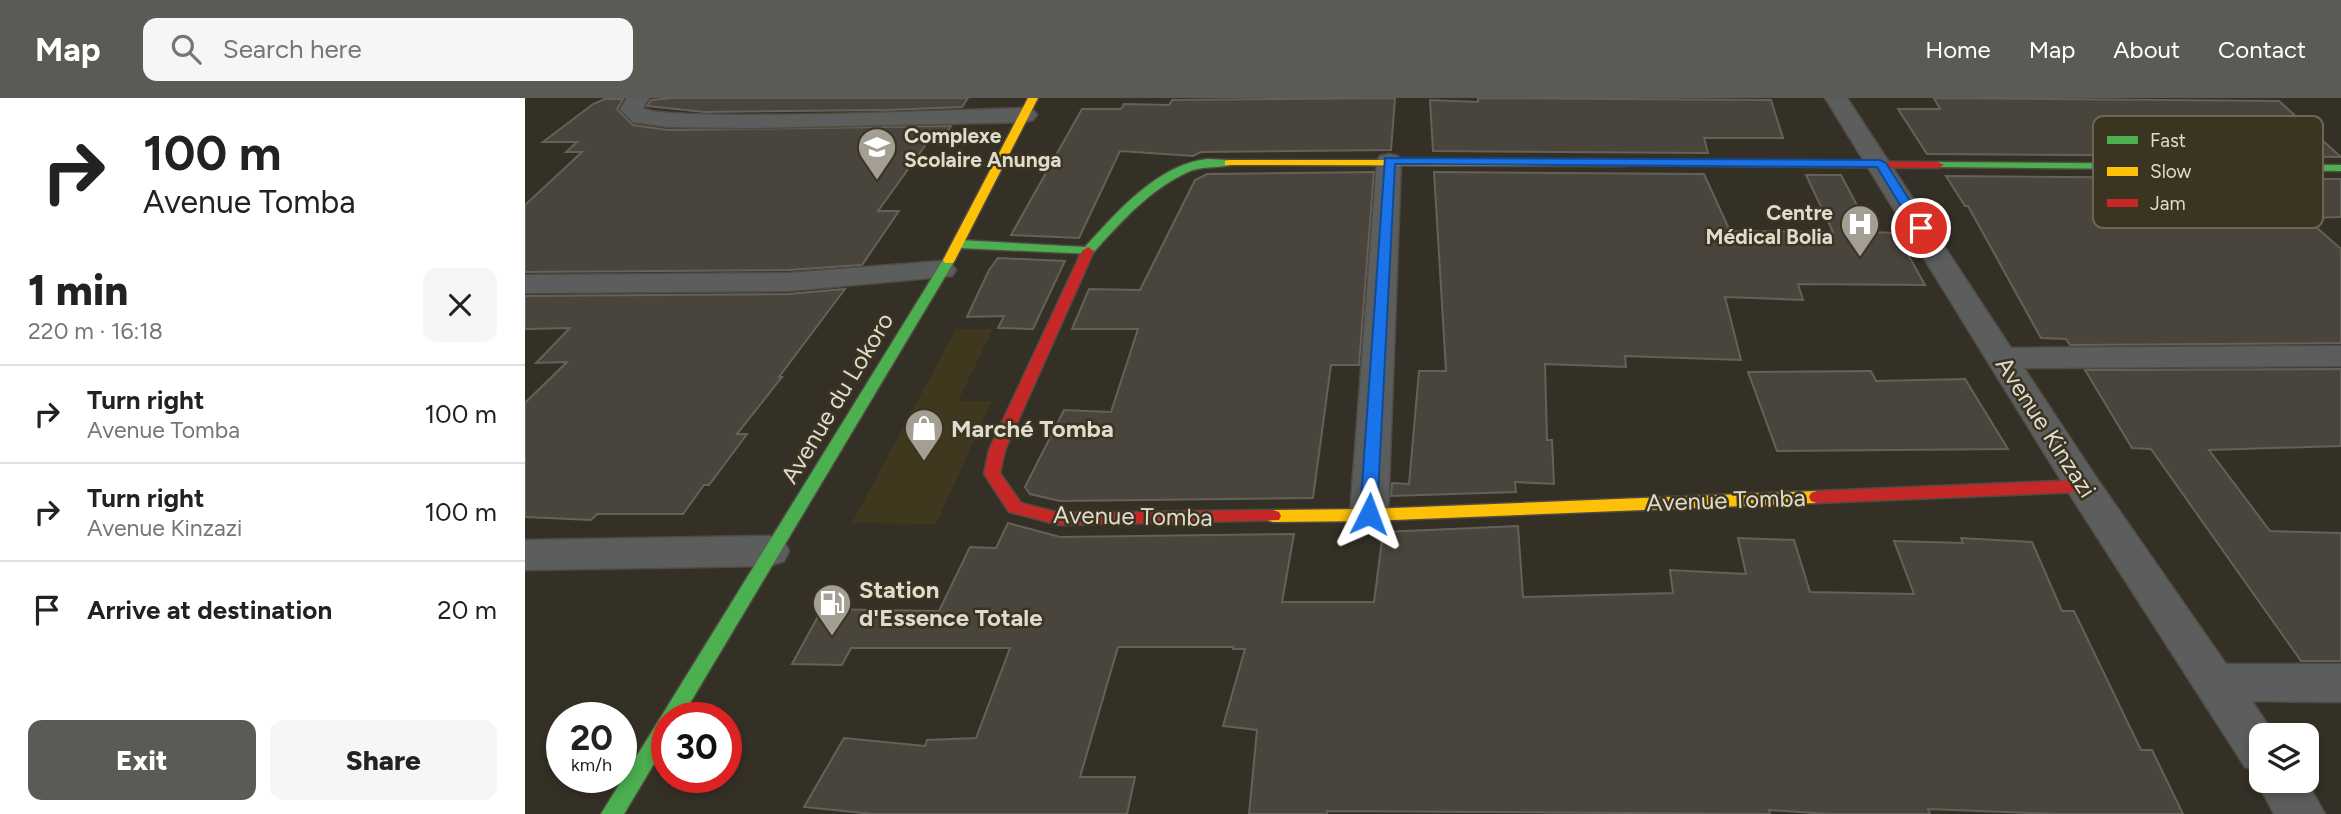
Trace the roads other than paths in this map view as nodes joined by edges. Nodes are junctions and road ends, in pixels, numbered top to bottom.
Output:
1 (638, 98) edge
2 (1836, 98) edge
3 (1029, 107) edge
4 (1389, 161) junction
5 (1880, 163) junction
6 (2093, 165) edge
7 (2323, 168) edge
8 (2341, 168) edge
9 (959, 244) junction
10 (1088, 251) junction
11 (942, 270) junction
12 (525, 284) edge
13 (2341, 356) edge
14 (2001, 358) junction
15 (2083, 486) junction
16 (1369, 514) junction
17 (770, 551) junction
18 (525, 555) edge
19 (2216, 682) junction
20 (2341, 683) edge
21 (680, 702) edge
22 (2249, 733) edge
23 (651, 749) edge
24 (2288, 793) edge
25 (612, 814) edge
26 (2301, 814) edge

1 - 3 street
2 - 5 street, Avenue Kinzazi
3 - 9 street, Avenue du Lokoro
4 - 5 street, Avenue Tomba
4 - 10 street, Avenue Tomba
4 - 16 street
5 - 6 street, Avenue Tomba
5 - 14 street, Avenue Kinzazi
7 - 8 street, Avenue Tomba
9 - 10 street
9 - 11 street, Avenue du Lokoro
10 - 16 street, Avenue Tomba
11 - 12 street
11 - 17 street, Avenue du Lokoro
13 - 14 street
14 - 15 street, Avenue Kinzazi
15 - 16 street, Avenue Tomba
15 - 19 street, Avenue Kinzazi
17 - 18 street
17 - 21 street, Avenue du Lokoro
19 - 20 street
19 - 22 street, Avenue Kinzazi
23 - 25 street
24 - 26 street

